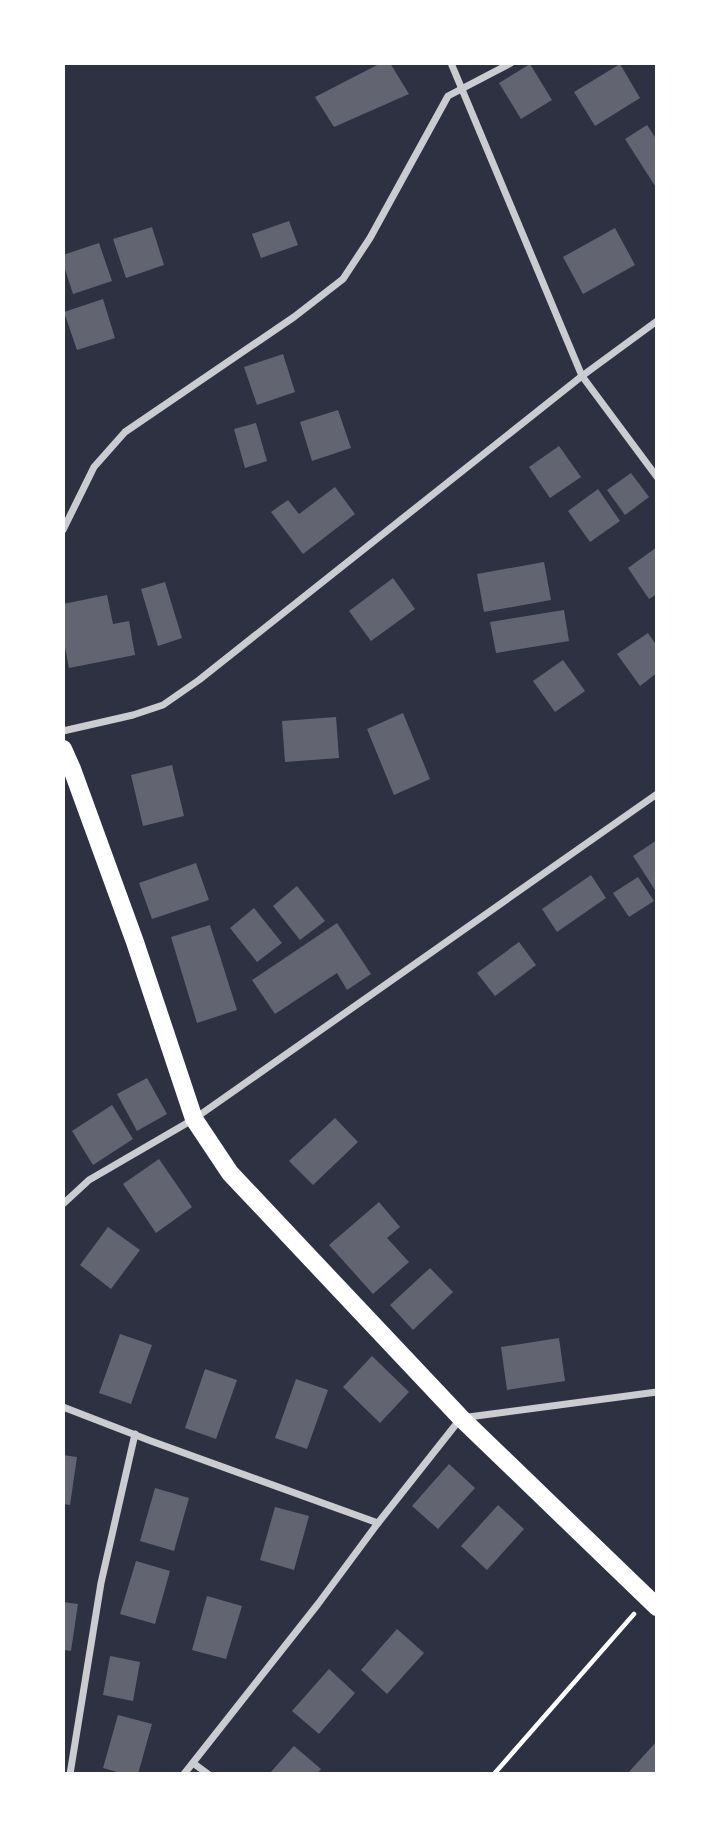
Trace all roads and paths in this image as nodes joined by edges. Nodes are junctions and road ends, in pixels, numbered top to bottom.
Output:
1 (451, 63) edge
2 (511, 63) edge
3 (463, 87) junction
4 (657, 321) edge
5 (582, 376) junction
6 (657, 477) edge
7 (63, 530) edge
8 (63, 730) edge
9 (63, 749) edge
10 (657, 794) edge
11 (194, 1119) junction
12 (63, 1204) edge
13 (657, 1392) edge
14 (63, 1406) edge
15 (461, 1418) junction
16 (135, 1434) junction
17 (379, 1523) junction
18 (652, 1603) edge
19 (193, 1763) junction
20 (70, 1774) edge
21 (184, 1774) edge
22 (208, 1774) edge
23 (494, 1774) edge

1 - 3 street
2 - 3 street
3 - 5 street
3 - 7 street
4 - 5 street
5 - 6 street
5 - 8 street
9 - 11 main road
10 - 11 street
11 - 12 street
11 - 15 main road
13 - 15 street
14 - 16 street
15 - 17 street
15 - 18 main road
16 - 17 street
16 - 20 street
17 - 19 street
18 - 23 path
19 - 21 street
19 - 22 street

